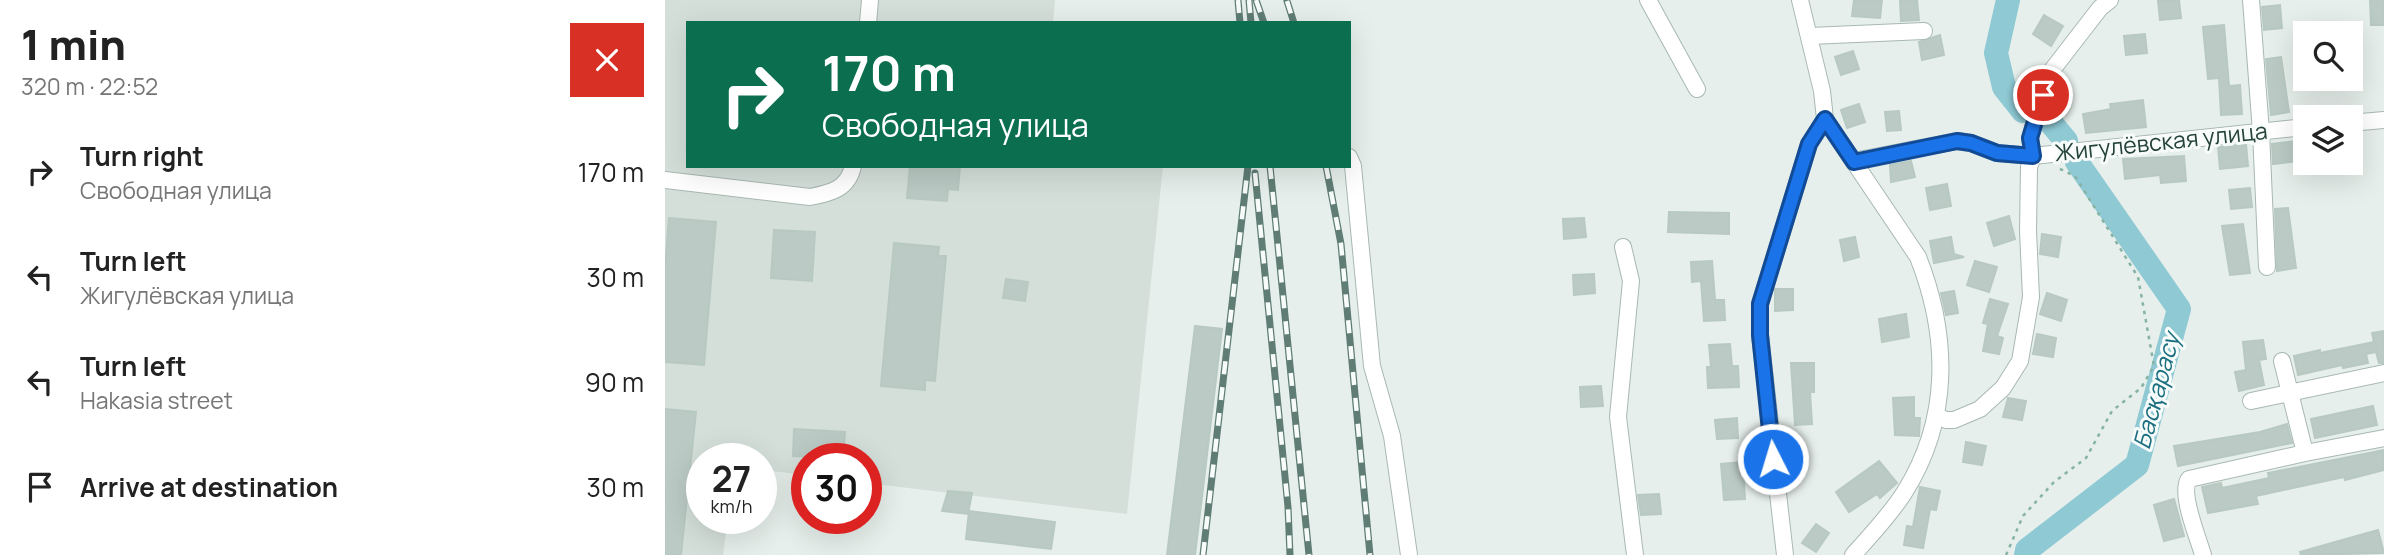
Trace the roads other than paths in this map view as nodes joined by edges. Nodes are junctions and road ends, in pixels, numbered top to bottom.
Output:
1 (870, 0) edge
2 (1648, 0) edge
3 (1800, 0) edge
4 (2110, 0) edge
5 (2251, 0) edge
6 (868, 21) edge
7 (1924, 31) dead end
8 (1809, 36) junction
9 (1697, 89) dead end
10 (1825, 119) junction
11 (2384, 120) edge
12 (2363, 122) edge
13 (2293, 128) edge
14 (2261, 132) junction
15 (2033, 156) junction
16 (1351, 162) edge
17 (1854, 162) junction
18 (853, 168) edge
19 (665, 180) edge
20 (1623, 247) dead end
21 (2267, 267) dead end
22 (2282, 361) dead end
23 (2384, 373) edge
24 (2290, 393) junction
25 (2251, 401) dead end
26 (1937, 416) junction
27 (2384, 438) edge
28 (2305, 453) junction
29 (1409, 555) edge
30 (1635, 555) edge
31 (1785, 555) edge
32 (1853, 555) edge
33 (2203, 555) edge

1 - 6 street
2 - 9 street
3 - 8 street
4 - 15 street
5 - 14 street
7 - 8 street
8 - 10 street
10 - 17 street
10 - 31 street
11 - 12 street
13 - 14 street, Жигулёвская улица
14 - 15 street, Жигулёвская улица
14 - 21 street
15 - 17 street, Жигулёвская улица
15 - 26 street
16 - 29 street
17 - 26 street
18 - 19 street
20 - 30 street
22 - 24 street
23 - 24 street
24 - 25 street
24 - 28 street
26 - 32 street
27 - 28 street
28 - 33 street

